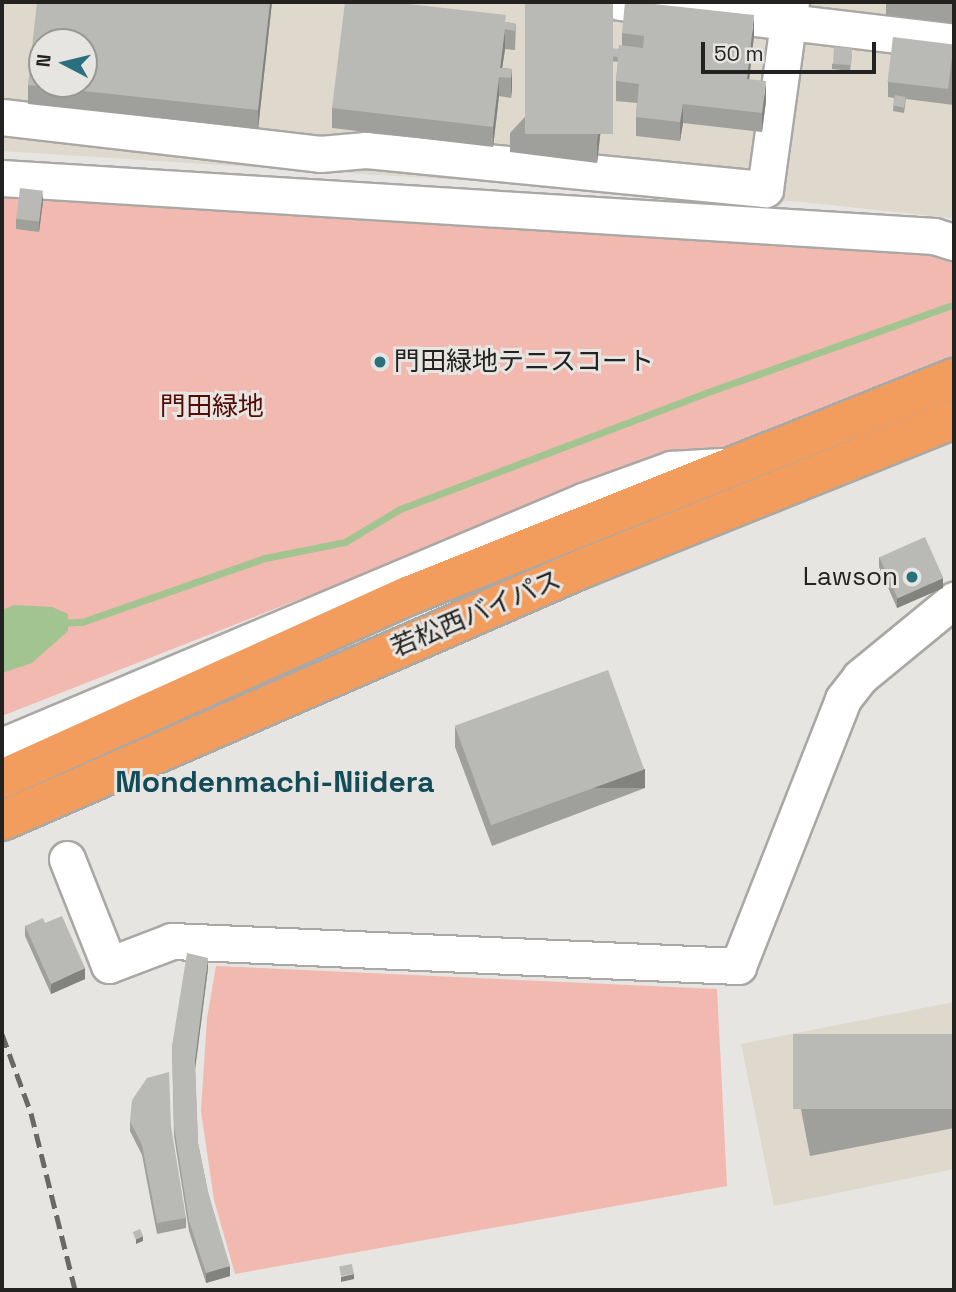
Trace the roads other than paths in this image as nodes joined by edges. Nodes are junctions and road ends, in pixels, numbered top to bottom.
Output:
1 (620, 2) edge
2 (790, 12) edge
3 (954, 42) edge
4 (2, 117) edge
5 (2, 178) edge
6 (954, 242) edge
7 (954, 378) edge
8 (954, 419) edge
9 (733, 466) junction
10 (820, 472) junction
11 (954, 600) edge
12 (2, 746) edge
13 (2, 779) edge
14 (2, 821) edge
15 (2, 838) edge
16 (67, 859) dead end

1 - 2 street
2 - 3 street
2 - 4 street
5 - 6 street
7 - 9 highway, 若松西バイパス
8 - 10 highway, 若松西バイパス
9 - 12 street
9 - 13 highway, 若松西バイパス
10 - 14 highway, 若松西バイパス
10 - 15 street
11 - 16 street

